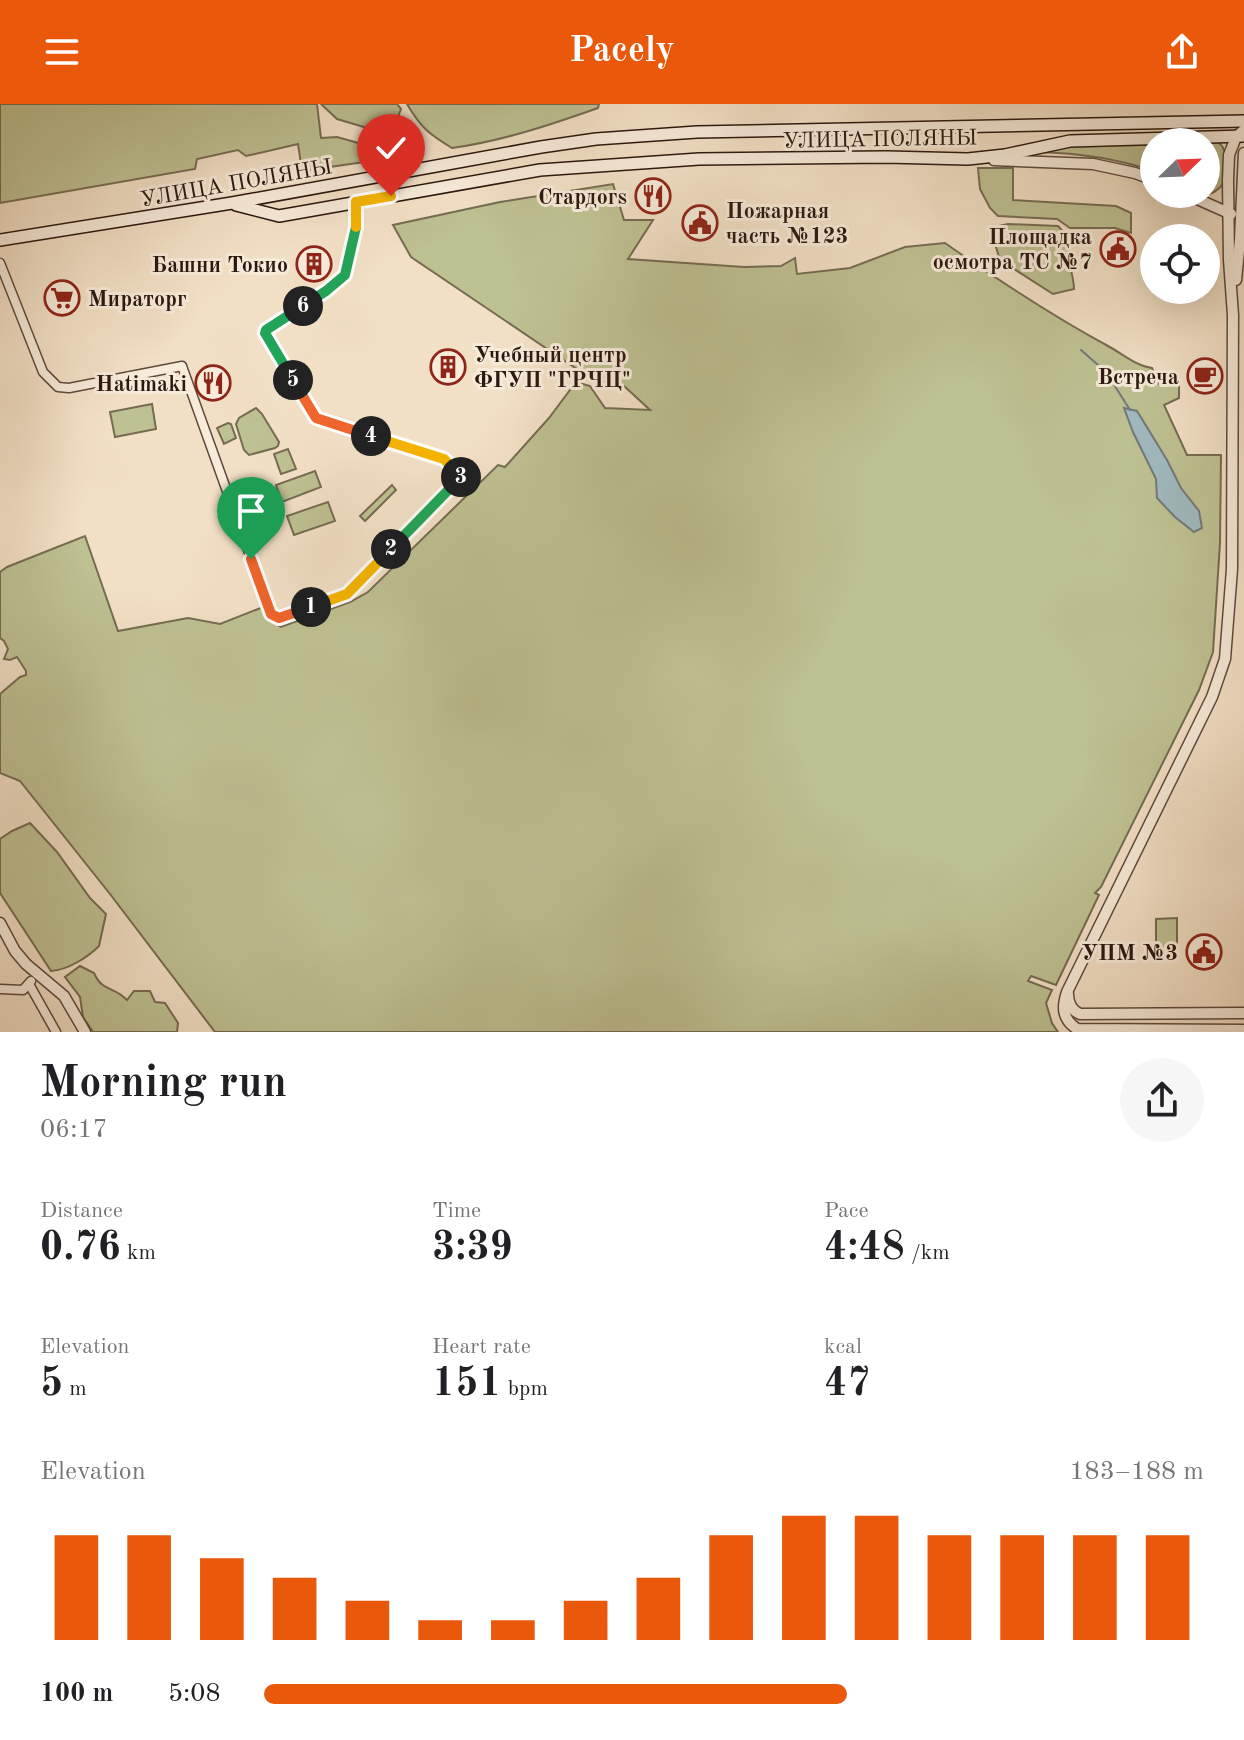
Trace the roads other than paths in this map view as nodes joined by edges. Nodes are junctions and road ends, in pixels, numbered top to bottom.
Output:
1 (1219, 120) junction
2 (1244, 121) edge
3 (1241, 134) edge
4 (1220, 136) edge
5 (1140, 139) edge
6 (1220, 140) edge
7 (1229, 155) junction
8 (1243, 156) edge
9 (968, 159) junction
10 (1140, 175) edge
11 (356, 202) junction
12 (1242, 202) edge
13 (232, 203) junction
14 (1217, 208) edge
15 (1228, 213) junction
16 (1242, 219) edge
17 (0, 240) edge
18 (1242, 243) edge
19 (0, 263) edge
20 (1233, 298) junction
21 (0, 923) edge
22 (37, 973) junction
23 (29, 984) junction
24 (0, 989) edge
25 (1067, 992) junction
26 (1244, 1013) edge
27 (1095, 1014) junction
28 (1072, 1026) junction
29 (1244, 1030) edge
30 (56, 1032) edge
31 (85, 1032) edge

1 - 2 main road, УЛИЦА ПОЛЯНЫ
1 - 3 street
1 - 13 main road, УЛИЦА ПОЛЯНЫ
3 - 4 main road, УЛИЦА ПОЛЯНЫ
3 - 7 street
3 - 8 street
5 - 9 main road, УЛИЦА ПОЛЯНЫ
6 - 7 street
7 - 15 street
8 - 12 street
9 - 10 street
9 - 11 main road, УЛИЦА ПОЛЯНЫ
11 - 13 main road, УЛИЦА ПОЛЯНЫ
11 - 19 street
12 - 15 street
12 - 16 street
13 - 17 main road, УЛИЦА ПОЛЯНЫ
14 - 15 street
15 - 16 street
15 - 20 street
16 - 18 street
18 - 20 street
20 - 25 street
21 - 22 street
22 - 23 street
22 - 31 street
23 - 24 street
23 - 30 street
25 - 27 street
25 - 28 street
26 - 27 street
27 - 28 street
28 - 29 street

